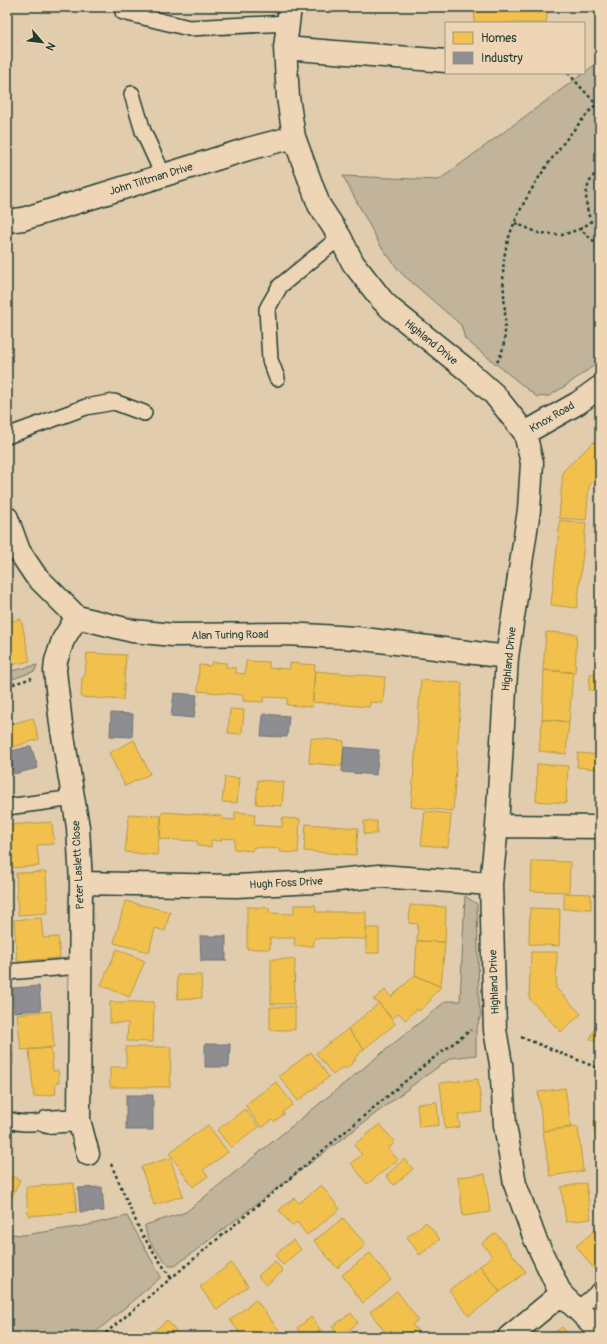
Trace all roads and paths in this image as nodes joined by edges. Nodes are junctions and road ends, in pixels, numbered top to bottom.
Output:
1 (123, 12) dead end
2 (289, 15) edge
3 (285, 48) junction
4 (445, 61) edge
5 (569, 74) edge
6 (132, 94) dead end
7 (600, 100) edge
8 (596, 104) junction
9 (294, 137) junction
10 (600, 169) edge
11 (163, 175) junction
12 (7, 221) edge
13 (514, 223) junction
14 (580, 229) junction
15 (340, 237) junction
16 (600, 244) edge
17 (277, 378) dead end
18 (482, 384) junction
19 (600, 387) edge
20 (144, 414) dead end
21 (525, 433) junction
22 (7, 436) edge
23 (8, 523) edge
24 (77, 617) junction
25 (507, 657) junction
26 (74, 798) junction
27 (7, 807) edge
28 (497, 826) junction
29 (600, 827) edge
30 (81, 882) junction
31 (491, 884) junction
32 (81, 966) junction
33 (7, 972) edge
34 (495, 1030) junction
35 (600, 1069) edge
36 (7, 1119) edge
37 (79, 1120) junction
38 (47, 1122) joint
39 (88, 1154) joint
40 (171, 1278) junction
41 (600, 1290) edge
42 (561, 1294) junction
43 (577, 1310) junction
44 (600, 1331) edge
45 (101, 1337) edge
46 (509, 1337) edge

1 - 2 lane
2 - 3 street, Highland Drive
3 - 4 street
3 - 9 street, Highland Drive
5 - 8 path
6 - 11 lane
7 - 8 path
8 - 13 path
9 - 11 street, John Tiltman Drive
9 - 15 street, Highland Drive
10 - 14 path
11 - 12 street, John Tiltman Drive
13 - 14 path
13 - 18 path
14 - 16 path
15 - 17 lane
15 - 18 street, Highland Drive
18 - 21 street, Highland Drive
19 - 21 street, Knox Road
20 - 22 lane
21 - 25 street, Highland Drive
23 - 24 street
24 - 25 street, Alan Turing Road
24 - 26 street, Peter Laslett Close
25 - 28 street, Highland Drive
26 - 27 lane
26 - 30 street, Peter Laslett Close
28 - 29 street
28 - 31 street, Highland Drive
30 - 31 street, Hugh Foss Drive
30 - 32 street, Peter Laslett Close
31 - 34 street, Highland Drive
32 - 33 lane
32 - 37 street, Peter Laslett Close
34 - 35 path
34 - 40 path
34 - 42 street, Highland Drive
36 - 38 lane
37 - 38 street
37 - 39 street, Peter Laslett Close
39 - 40 path
40 - 45 path
41 - 43 lane
42 - 43 street, Highland Drive
42 - 46 street
43 - 44 street, Highland Drive

